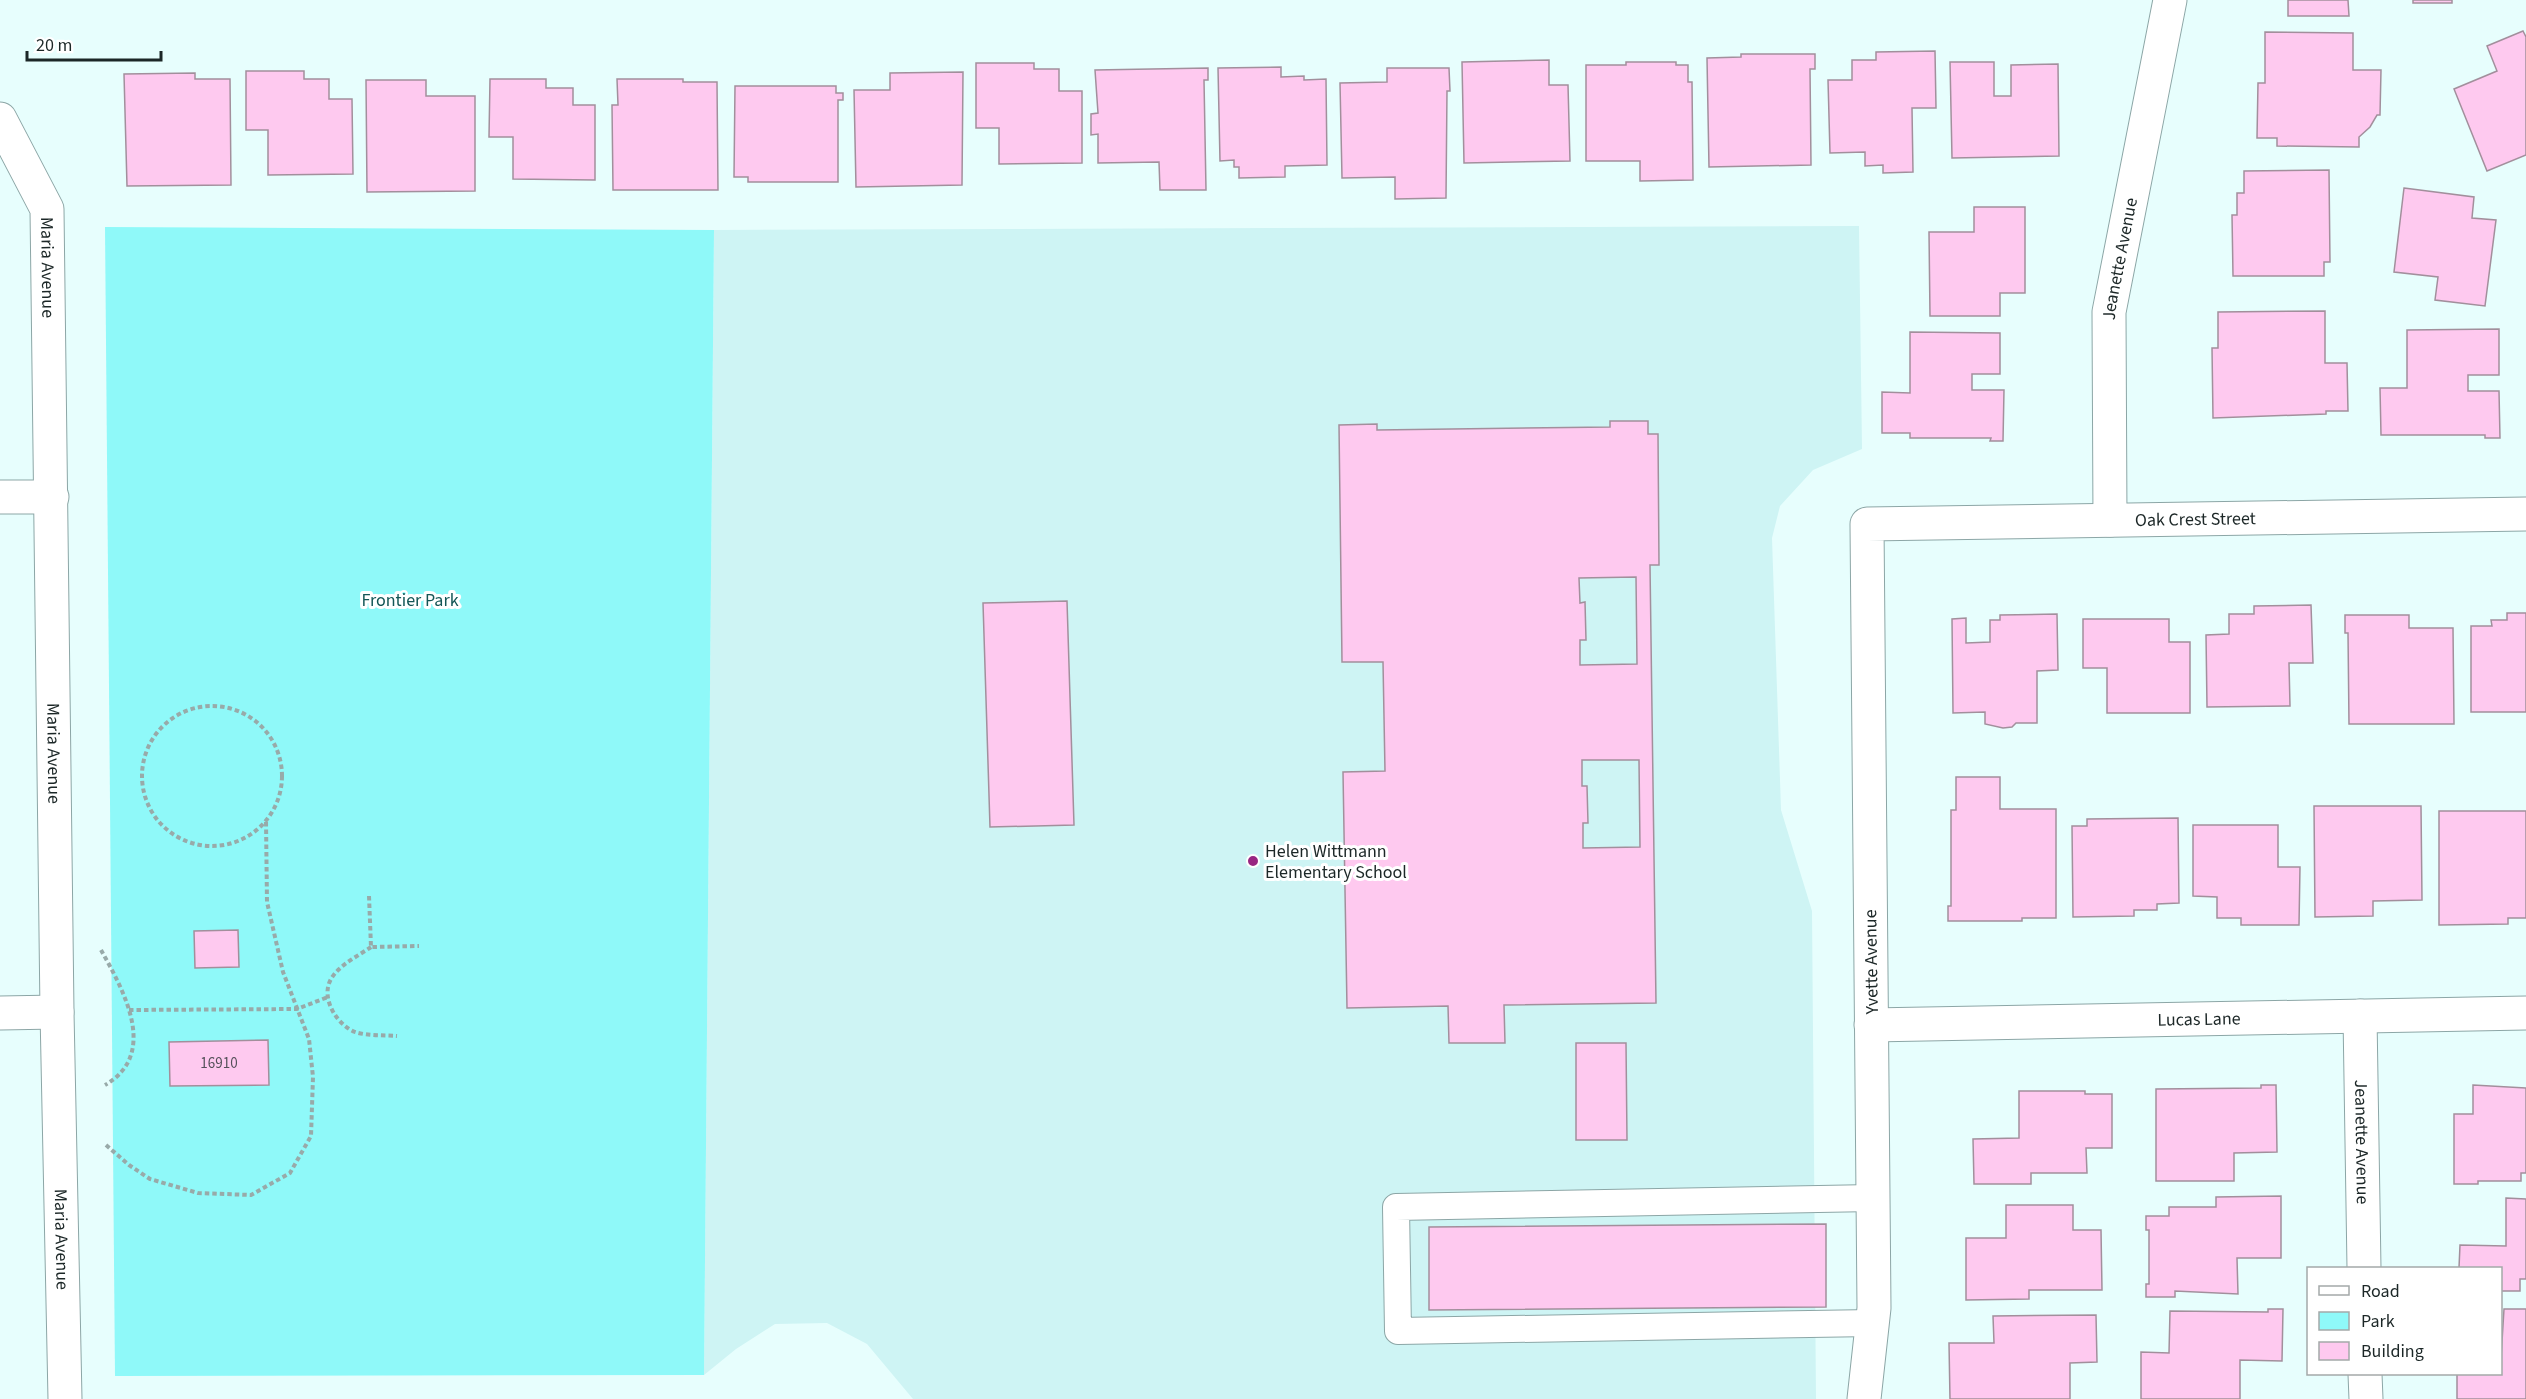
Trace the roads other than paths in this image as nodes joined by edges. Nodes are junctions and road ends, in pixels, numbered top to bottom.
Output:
1 (2170, 0) edge
2 (0, 119) edge
3 (0, 497) edge
4 (52, 497) junction
5 (2526, 514) edge
6 (2110, 520) junction
7 (1867, 524) joint
8 (57, 1012) junction
9 (0, 1013) edge
10 (2526, 1013) edge
11 (2360, 1016) junction
12 (1871, 1025) junction
13 (1873, 1198) junction
14 (2364, 1267) edge
15 (1873, 1323) junction
16 (2365, 1375) edge
17 (65, 1399) edge
18 (1864, 1399) edge
19 (2366, 1399) edge

1 - 6 street, Jeanette Avenue
2 - 4 street, Maria Avenue
3 - 4 street
4 - 8 street, Maria Avenue
5 - 6 street, Oak Crest Street
6 - 7 street, Oak Crest Street
7 - 12 street, Yvette Avenue
8 - 9 street
8 - 17 street, Maria Avenue
10 - 11 street, Lucas Lane
11 - 12 street, Lucas Lane
11 - 14 street, Jeanette Avenue
12 - 13 street, Yvette Avenue
13 - 15 street, Yvette Avenue
13 - 15 lane
15 - 18 street, Yvette Avenue
16 - 19 street

